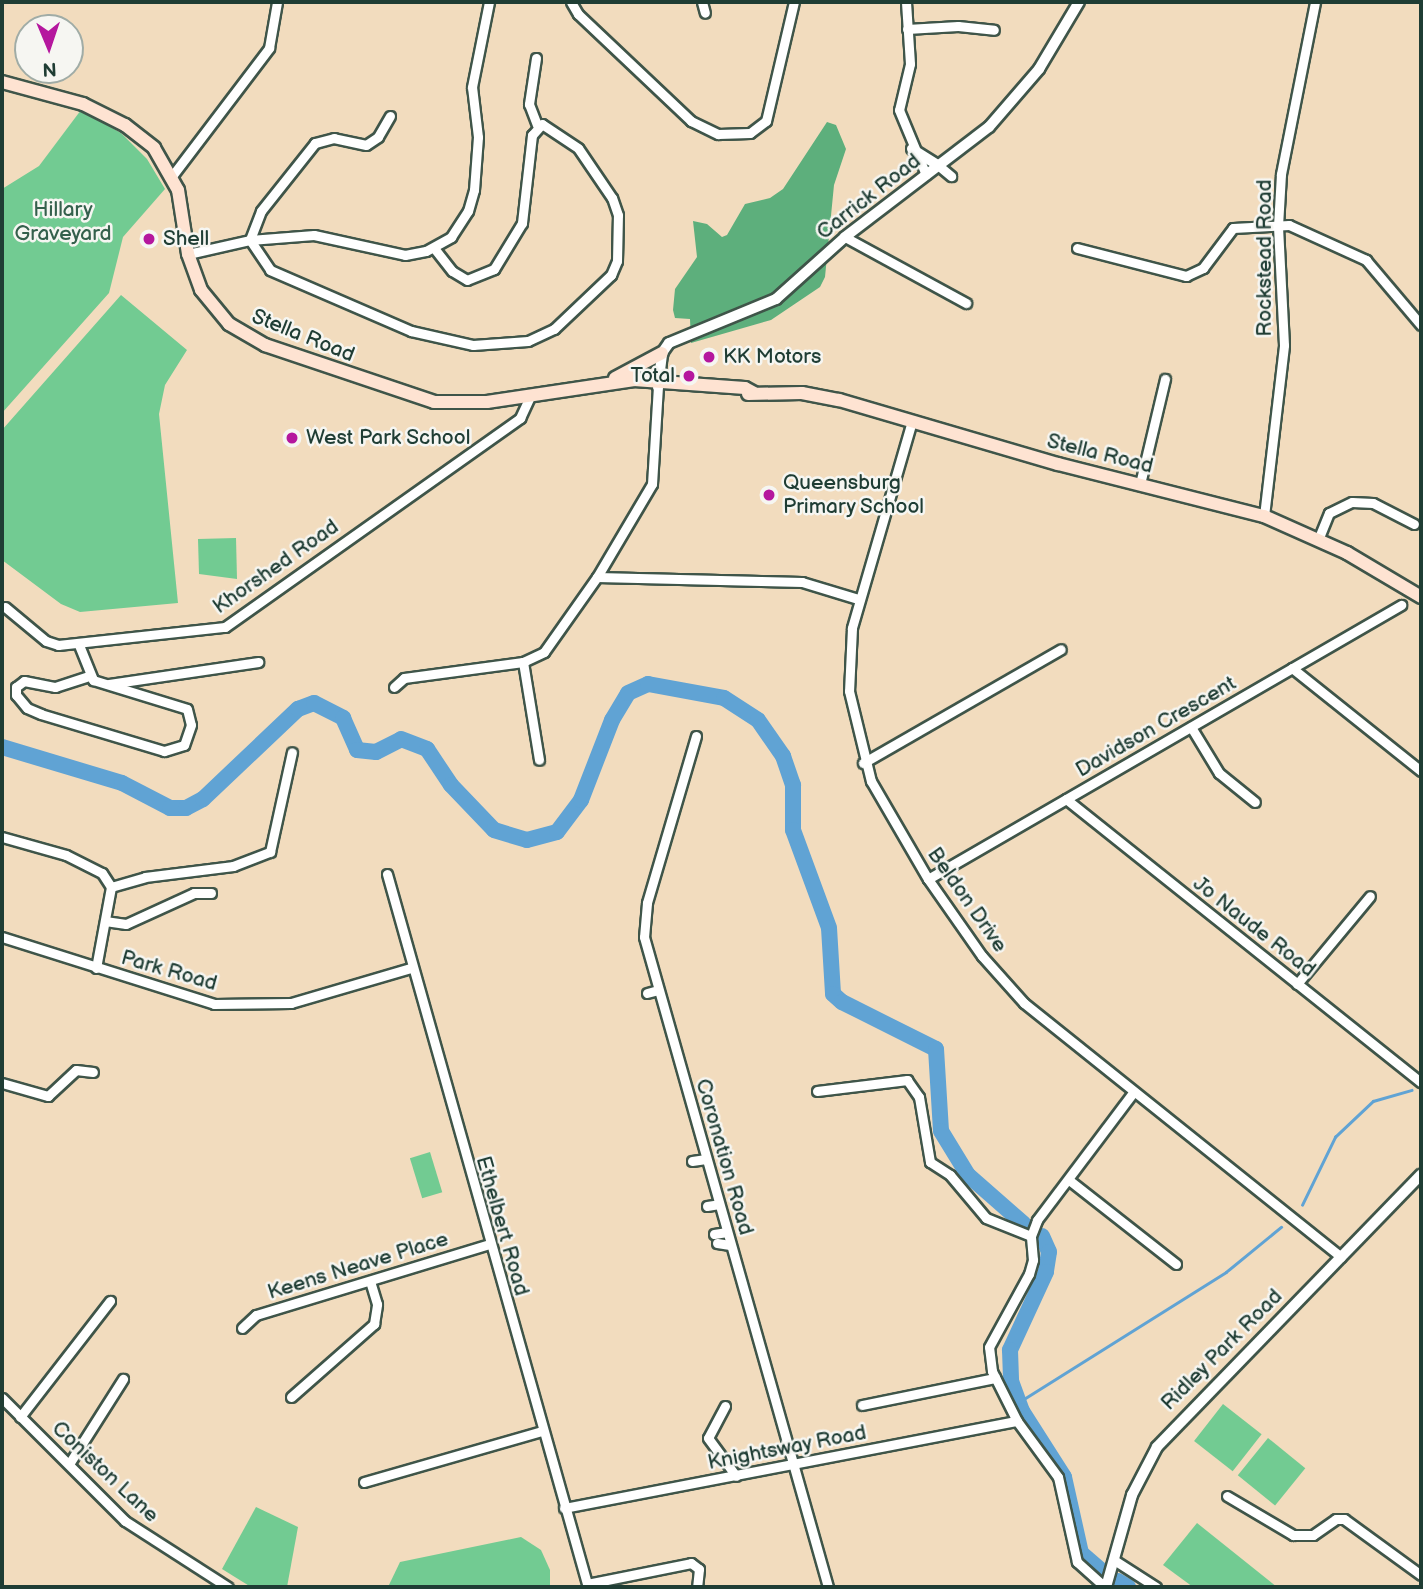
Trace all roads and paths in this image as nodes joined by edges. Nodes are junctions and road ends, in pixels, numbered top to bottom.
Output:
1 (277, 2) edge
2 (489, 2) edge
3 (571, 2) edge
4 (702, 2) edge
5 (794, 2) edge
6 (906, 2) edge
7 (1079, 2) edge
8 (1315, 2) edge
9 (705, 13) dead end
10 (907, 29) junction
11 (994, 30) dead end
12 (536, 58) dead end
13 (2, 82) edge
14 (390, 116) dead end
15 (537, 125) junction
16 (912, 149) junction
17 (939, 166) junction
18 (926, 175) junction
19 (173, 176) junction
20 (951, 176) dead end
21 (1278, 226) junction
22 (845, 237) junction
23 (250, 240) junction
24 (434, 248) junction
25 (1082, 249) dead end
26 (188, 254) junction
27 (967, 303) dead end
28 (1421, 325) edge
29 (662, 353) junction
30 (1165, 379) dead end
31 (657, 383) junction
32 (602, 385) junction
33 (530, 397) junction
34 (912, 421) junction
35 (1140, 484) junction
36 (1264, 516) junction
37 (1414, 524) dead end
38 (1318, 540) junction
39 (597, 577) junction
40 (1421, 597) edge
41 (858, 599) junction
42 (1401, 605) dead end
43 (5, 607) dead end
44 (79, 645) junction
45 (1061, 649) dead end
46 (258, 662) dead end
47 (523, 662) junction
48 (1292, 668) junction
49 (89, 676) junction
50 (104, 686) junction
51 (394, 687) dead end
52 (1191, 727) junction
53 (696, 736) dead end
54 (292, 752) dead end
55 (539, 760) dead end
56 (863, 763) junction
57 (1421, 771) edge
58 (1066, 799) junction
59 (1255, 802) dead end
60 (2, 837) edge
61 (387, 874) dead end
62 (928, 879) junction
63 (111, 887) junction
64 (211, 893) dead end
65 (1370, 896) dead end
66 (105, 921) junction
67 (2, 937) edge
68 (96, 968) junction
69 (411, 968) junction
70 (1297, 984) junction
71 (658, 990) junction
72 (647, 993) dead end
73 (93, 1072) dead end
74 (1421, 1082) edge
75 (2, 1083) edge
76 (817, 1091) dead end
77 (1132, 1094) junction
78 (706, 1159) junction
79 (692, 1161) dead end
80 (1421, 1175) edge
81 (1069, 1180) junction
82 (719, 1204) junction
83 (707, 1206) dead end
84 (727, 1232) junction
85 (1031, 1236) junction
86 (489, 1244) junction
87 (730, 1245) junction
88 (1341, 1257) junction
89 (1176, 1264) dead end
90 (370, 1281) junction
91 (110, 1301) dead end
92 (242, 1328) dead end
93 (123, 1378) dead end
94 (995, 1378) junction
95 (291, 1397) dead end
96 (2, 1398) edge
97 (862, 1405) dead end
98 (725, 1406) dead end
99 (20, 1417) junction
100 (1017, 1421) junction
101 (542, 1431) junction
102 (69, 1464) junction
103 (793, 1465) junction
104 (736, 1476) junction
105 (364, 1482) dead end
106 (1227, 1496) dead end
107 (564, 1508) junction
108 (1114, 1560) junction
109 (1421, 1575) edge
110 (213, 1583) edge
111 (587, 1586) edge
112 (228, 1587) edge
113 (697, 1587) edge
114 (828, 1587) edge
115 (1105, 1587) edge
116 (1156, 1587) edge

1 - 19 street
2 - 24 street
3 - 5 street
4 - 9 street
6 - 10 street
7 - 17 street, Carrick Road
8 - 21 street, Rockstead Road
10 - 11 street
10 - 16 street
12 - 15 street
13 - 19 main road, Stella Road
14 - 23 street
15 - 23 street
15 - 24 street
16 - 17 street
16 - 18 street
17 - 18 street, Carrick Road
17 - 20 street
18 - 22 street, Carrick Road
19 - 26 main road, Stella Road
21 - 25 street
21 - 28 street
21 - 36 street, Rockstead Road
22 - 27 street
22 - 29 street, Carrick Road
23 - 24 street
23 - 26 street
26 - 33 main road, Stella Road
29 - 31 street
29 - 32 main road
30 - 35 street
31 - 32 main road, Stella Road
31 - 34 main road, Stella Road
31 - 39 street
32 - 33 main road, Stella Road
33 - 44 street, Khorshed Road
34 - 35 main road, Stella Road
34 - 41 street, Beldon Drive
35 - 36 main road, Stella Road
36 - 38 main road, Stella Road
37 - 38 street
38 - 40 main road, Stella Road
39 - 41 street
39 - 47 street
41 - 56 street, Beldon Drive
42 - 48 street, Davidson Crescent
43 - 44 street, Khorshed Road
44 - 49 street
45 - 56 street
46 - 50 street
47 - 51 street
47 - 55 street
48 - 52 street, Davidson Crescent
48 - 57 street
49 - 50 street
49 - 50 street
52 - 58 street, Davidson Crescent
52 - 59 street
53 - 71 street, Coronation Road
54 - 63 street
56 - 62 street, Beldon Drive
58 - 62 street, Davidson Crescent
58 - 70 street, Jo Naude Road
60 - 63 street
61 - 69 street, Ethelbert Road
62 - 77 street, Beldon Drive
63 - 66 street
64 - 66 street
65 - 70 street
66 - 68 street
67 - 68 street, Park Road
68 - 69 street, Park Road
69 - 86 street, Ethelbert Road
70 - 74 street, Jo Naude Road
71 - 72 street
71 - 78 street, Coronation Road
73 - 75 street
76 - 85 street
77 - 81 street
77 - 88 street, Beldon Drive
78 - 79 street
78 - 82 street, Coronation Road
80 - 88 street, Ridley Park Road
81 - 85 street
81 - 89 street
82 - 83 street
82 - 84 street, Coronation Road
84 - 87 street, Coronation Road
84 - 87 street
85 - 94 street
86 - 90 street, Keens Neave Place
86 - 101 street, Ethelbert Road
87 - 103 street, Coronation Road
88 - 108 street, Ridley Park Road
90 - 92 street, Keens Neave Place
90 - 95 street
91 - 99 street
93 - 102 street
94 - 97 street
94 - 100 street
96 - 99 street, Coniston Lane
98 - 104 street
99 - 102 street, Coniston Lane
100 - 103 street, Knightsway Road
100 - 115 street
101 - 105 street
101 - 107 street, Ethelbert Road
102 - 110 street, Coniston Lane
103 - 104 street, Knightsway Road
103 - 114 street, Coronation Road
104 - 107 street, Knightsway Road
106 - 109 street
107 - 111 street, Ethelbert Road
108 - 115 street, Ridley Park Road
108 - 116 street
110 - 112 street, Coniston Lane
111 - 113 street

